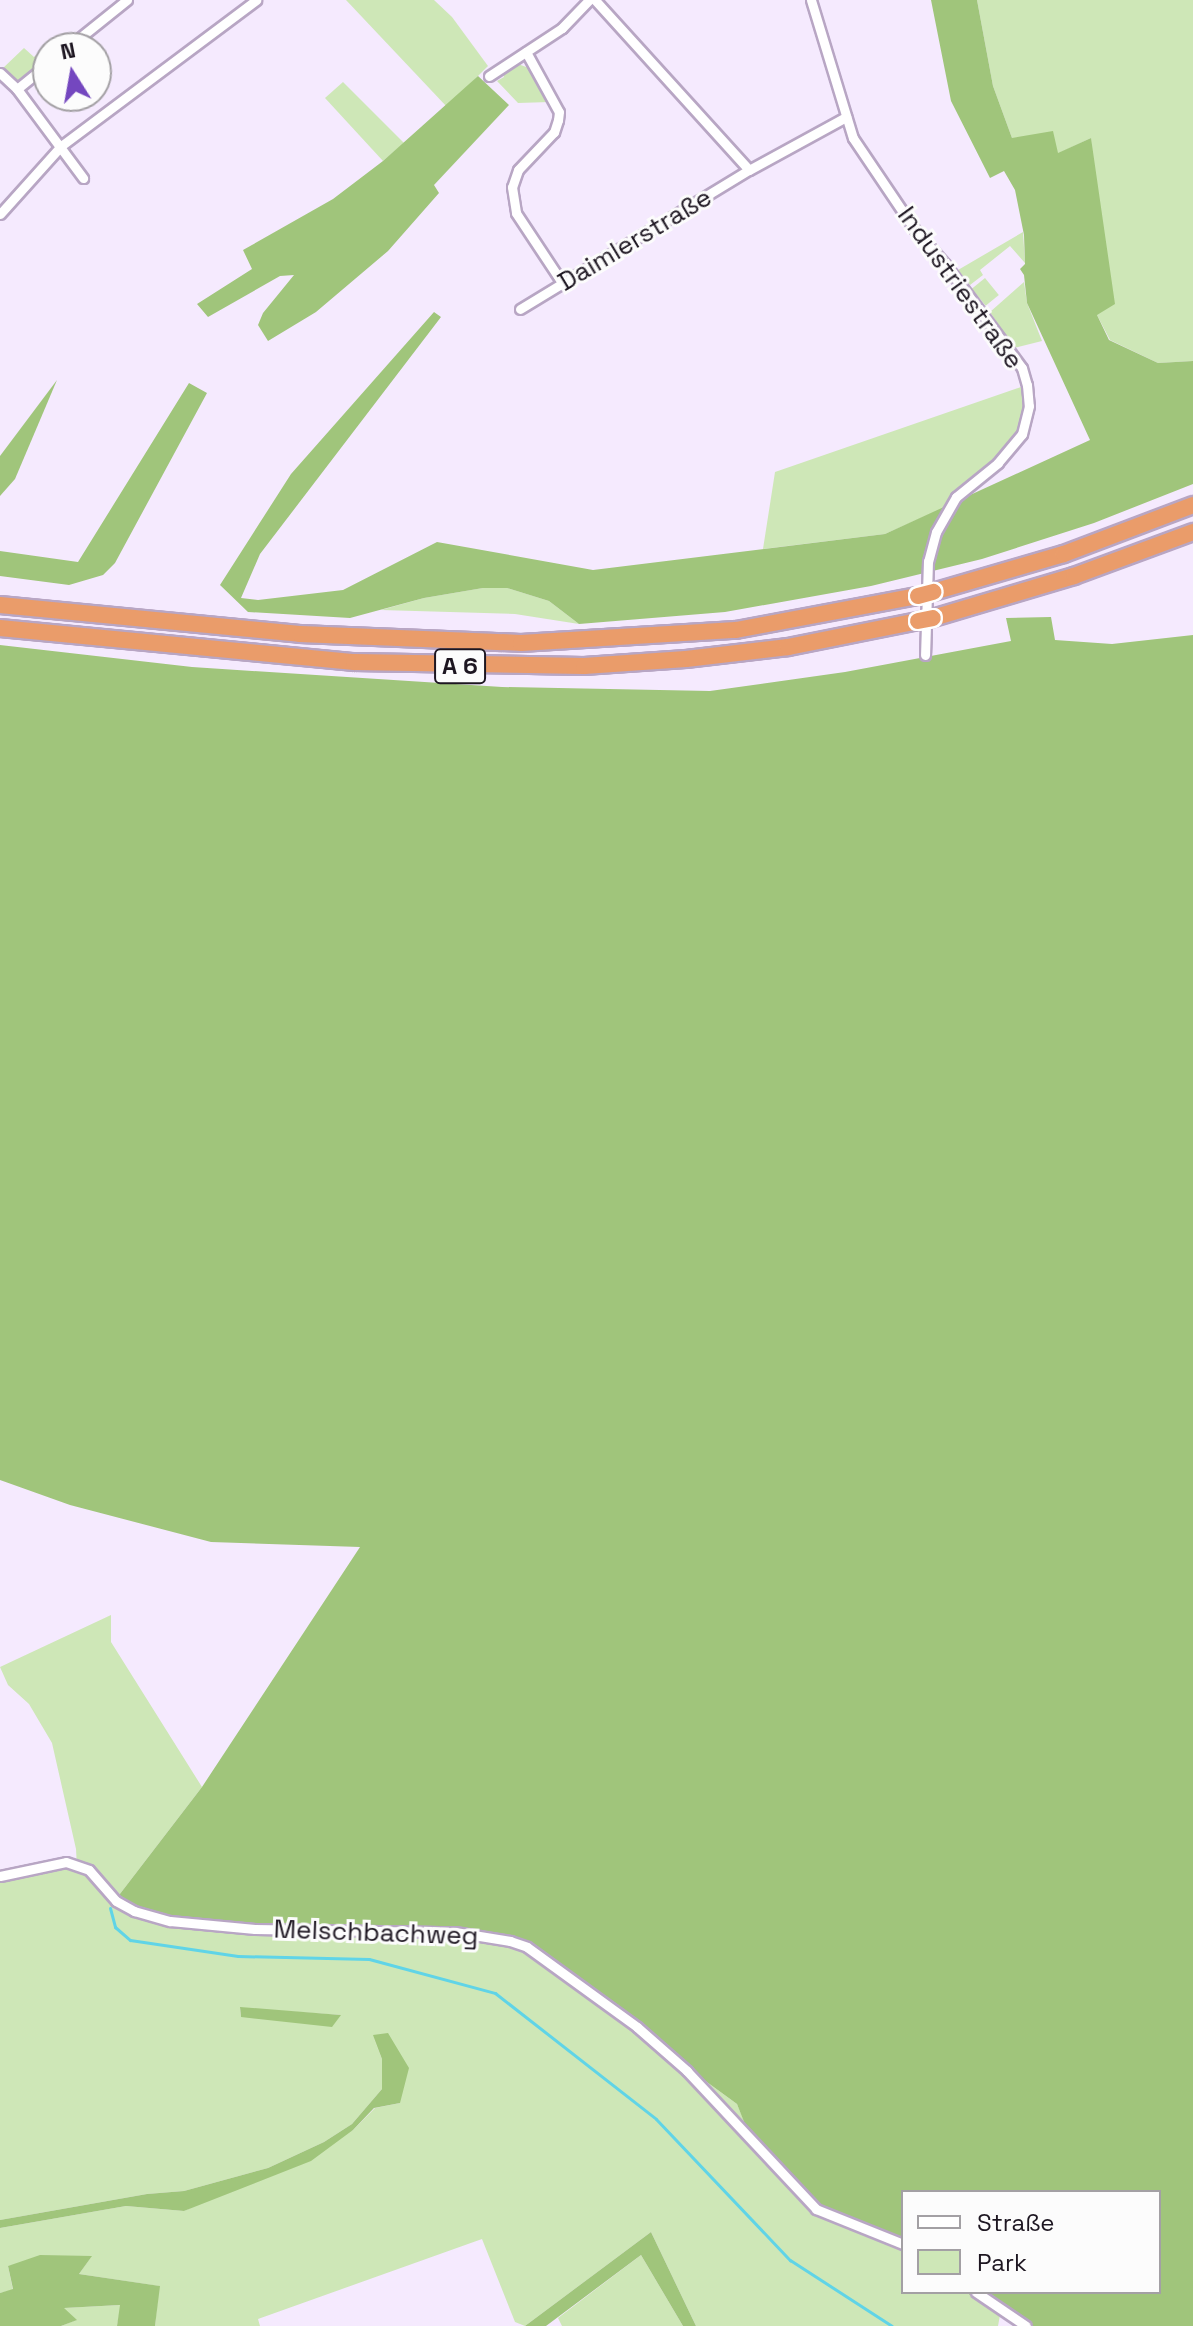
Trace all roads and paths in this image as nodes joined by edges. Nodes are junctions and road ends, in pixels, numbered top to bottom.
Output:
1 (127, 0) edge
2 (256, 0) edge
3 (589, 0) edge
4 (595, 0) edge
5 (811, 0) edge
6 (87, 32) edge
7 (526, 52) junction
8 (0, 73) edge
9 (489, 76) dead end
10 (32, 77) edge
11 (17, 89) junction
12 (846, 117) junction
13 (61, 146) junction
14 (749, 170) junction
15 (83, 178) dead end
16 (0, 214) edge
17 (563, 284) junction
18 (520, 309) dead end
19 (1193, 505) edge
20 (1193, 532) edge
21 (0, 605) edge
22 (0, 628) edge
23 (925, 655) dead end
24 (0, 1876) edge
25 (901, 2243) edge
26 (979, 2294) edge
27 (1026, 2326) edge

1 - 6 street
2 - 13 street
3 - 7 street
4 - 14 street
5 - 12 street, Industriestraße
7 - 9 street
7 - 17 street
8 - 11 street
10 - 11 street
11 - 13 street
12 - 14 street, Daimlerstraße
12 - 23 street, Industriestraße
13 - 15 street
13 - 16 street
14 - 17 street, Daimlerstraße
17 - 18 street, Daimlerstraße
19 - 21 highway, A 6
20 - 22 highway, A 6
24 - 25 street, Melschbachweg
26 - 27 street

